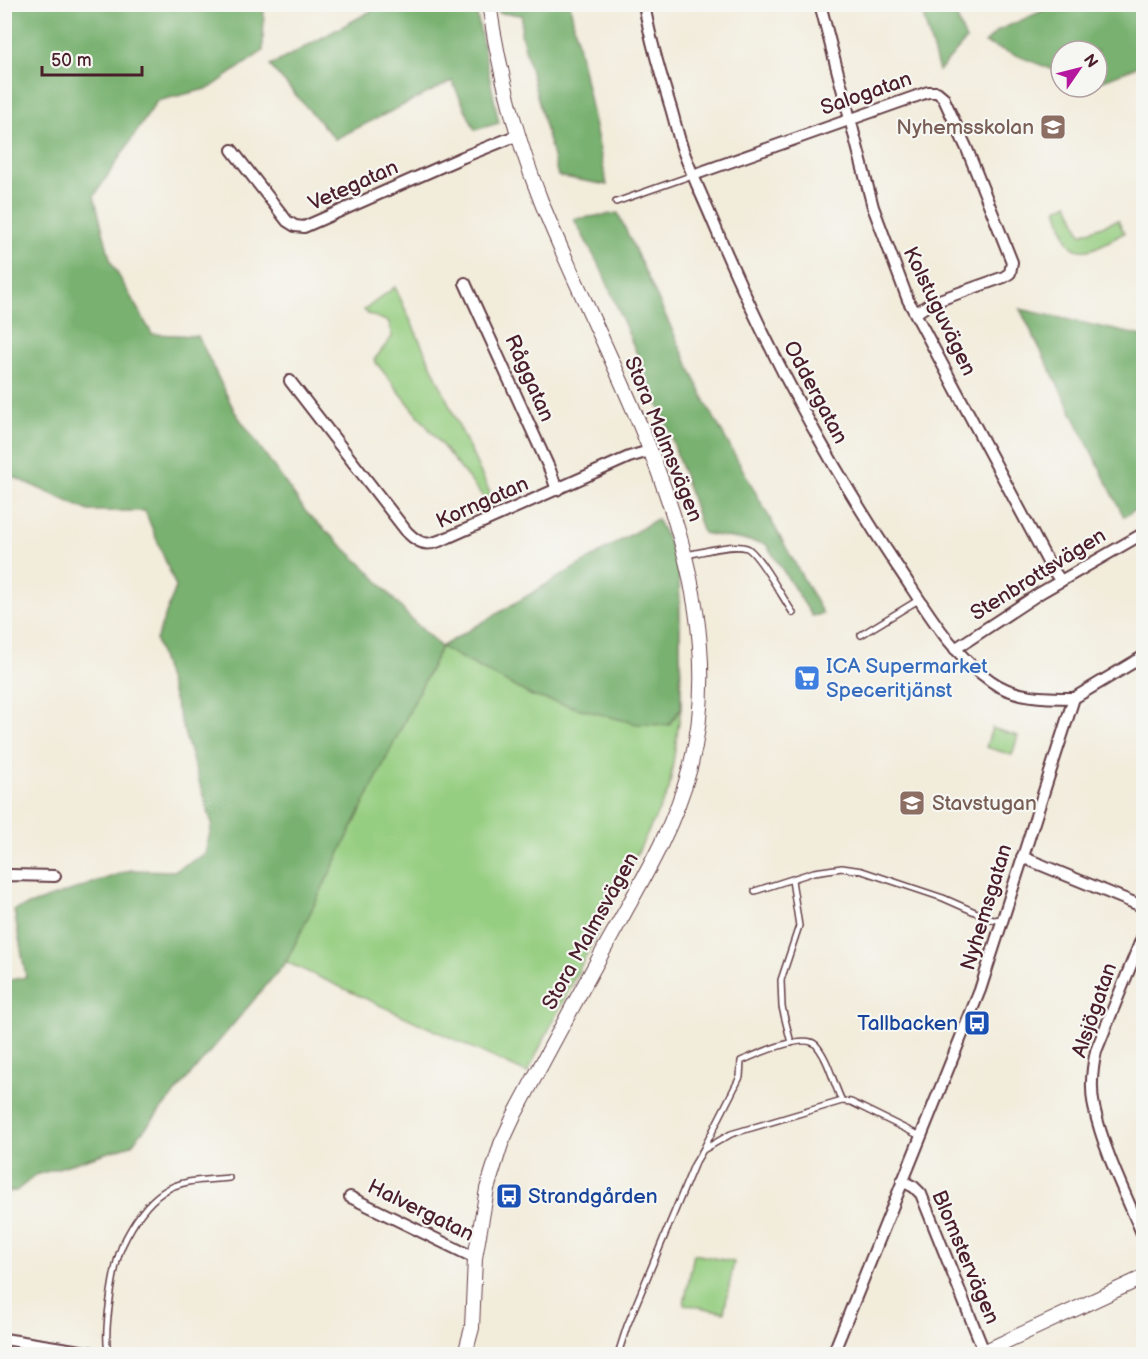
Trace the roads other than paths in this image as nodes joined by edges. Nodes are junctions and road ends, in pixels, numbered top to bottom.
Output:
1 (489, 4) edge
2 (644, 4) edge
3 (820, 4) edge
4 (849, 119) junction
5 (518, 135) junction
6 (232, 150) dead end
7 (693, 175) junction
8 (616, 202) dead end
9 (465, 283) dead end
10 (916, 313) junction
11 (290, 381) dead end
12 (649, 451) junction
13 (557, 490) junction
14 (1143, 533) edge
15 (685, 555) junction
16 (1062, 581) junction
17 (920, 599) junction
18 (793, 613) dead end
19 (861, 635) dead end
20 (955, 649) junction
21 (1143, 656) edge
22 (1074, 698) junction
23 (1022, 857) junction
24 (55, 876) dead end
25 (4, 877) edge
26 (792, 880) junction
27 (755, 891) dead end
28 (1143, 907) edge
29 (1003, 919) junction
30 (1143, 933) edge
31 (791, 1043) junction
32 (842, 1101) junction
33 (923, 1132) junction
34 (704, 1150) junction
35 (229, 1178) dead end
36 (902, 1182) junction
37 (350, 1197) dead end
38 (1143, 1238) edge
39 (475, 1258) junction
40 (1143, 1277) edge
41 (472, 1328) junction
42 (4, 1338) edge
43 (100, 1354) edge
44 (109, 1354) edge
45 (465, 1354) edge
46 (476, 1354) edge
47 (618, 1354) edge
48 (832, 1354) edge
49 (983, 1354) edge

1 - 5 street, Stora Malmsvägen
2 - 7 street, Oddergatan
3 - 4 street, Kolstuguvägen
4 - 7 street, Salogatan
4 - 10 street, Kolstuguvägen
4 - 10 street, Salogatan
5 - 6 street, Vetegatan
5 - 12 street, Stora Malmsvägen
7 - 8 lane
7 - 17 street, Oddergatan
9 - 13 street, Råggatan
10 - 16 street, Kolstuguvägen
11 - 13 street, Korngatan
12 - 13 street, Korngatan
12 - 15 street, Stora Malmsvägen
14 - 16 street, Stenbrottsvägen
15 - 18 lane
15 - 39 street, Stora Malmsvägen
16 - 20 street, Stenbrottsvägen
17 - 19 lane
17 - 20 street, Oddergatan
20 - 22 street, Oddergatan
21 - 22 street
22 - 23 street, Nyhemsgatan
23 - 28 street
23 - 29 street, Nyhemsgatan
24 - 25 street
26 - 27 lane
26 - 29 lane
26 - 31 lane
29 - 33 street, Nyhemsgatan
30 - 38 street, Alsjögatan
31 - 32 lane
31 - 34 lane
32 - 33 lane
32 - 34 lane
33 - 36 street, Nyhemsgatan
34 - 47 lane
35 - 44 lane
36 - 48 street, Nyhemsgatan
36 - 49 street, Blomstervägen
37 - 39 street, Halvergatan
39 - 41 street, Stora Malmsvägen
40 - 49 street
41 - 45 street, Stora Malmsvägen
41 - 46 street, Stora Malmsvägen
42 - 43 street

